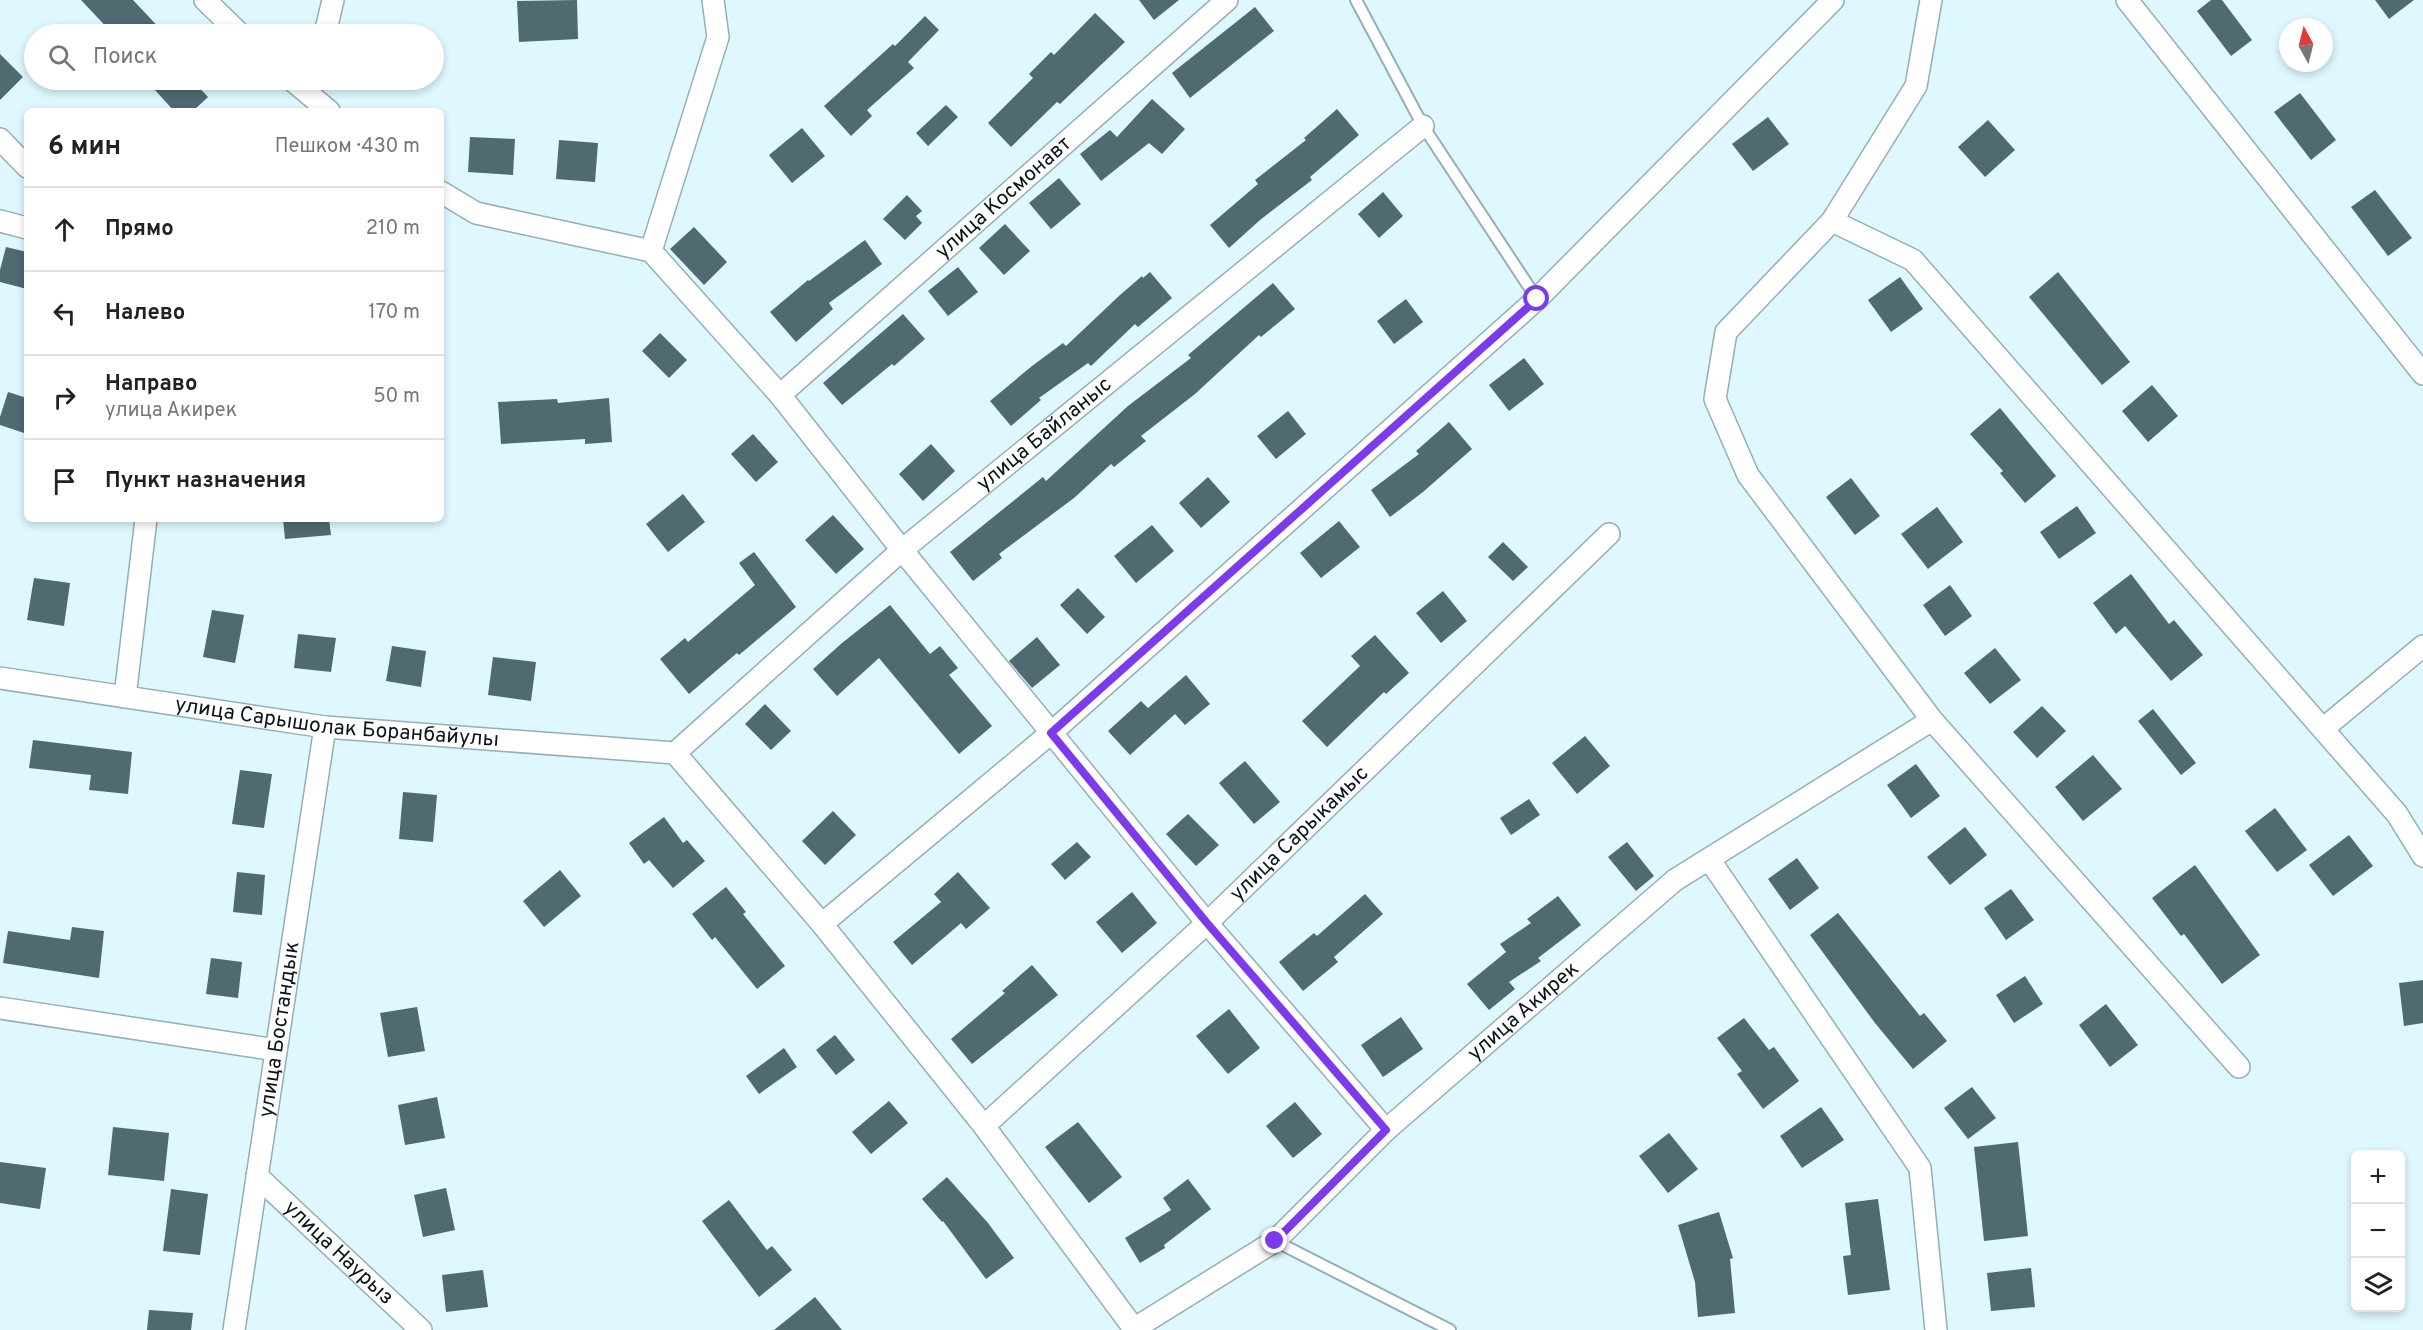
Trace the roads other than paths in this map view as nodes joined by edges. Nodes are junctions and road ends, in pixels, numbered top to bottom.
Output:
1 (205, 0) edge
2 (333, 0) edge
3 (713, 0) edge
4 (1227, 0) edge
5 (1356, 0) edge
6 (1833, 0) edge
7 (1931, 0) edge
8 (2127, 0) edge
9 (230, 24) edge
10 (327, 24) edge
11 (314, 96) edge
12 (326, 108) edge
13 (1423, 126) junction
14 (0, 139) edge
15 (24, 164) edge
16 (444, 194) edge
17 (0, 221) edge
18 (1832, 221) junction
19 (24, 227) edge
20 (651, 250) junction
21 (1537, 299) junction
22 (2423, 374) edge
23 (780, 395) junction
24 (146, 522) edge
25 (1609, 534) dead end
26 (902, 550) junction
27 (2423, 646) edge
28 (0, 678) edge
29 (125, 697) junction
30 (1932, 720) junction
31 (325, 727) junction
32 (2324, 728) junction
33 (1051, 733) junction
34 (675, 753) junction
35 (2423, 856) edge
36 (1709, 859) junction
37 (1207, 923) junction
38 (822, 924) junction
39 (0, 1008) edge
40 (276, 1050) junction
41 (2239, 1067) dead end
42 (984, 1126) junction
43 (1386, 1130) junction
44 (257, 1176) junction
45 (1275, 1241) junction
46 (234, 1330) edge
47 (421, 1330) edge
48 (1134, 1330) edge
49 (1450, 1330) edge
50 (1936, 1330) edge

1 - 9 street
2 - 10 street
3 - 20 street
4 - 23 street, улица Космонавт
5 - 13 lane
6 - 21 street
7 - 18 street
8 - 22 street
11 - 12 street
13 - 21 lane
13 - 26 street, улица Байланыс
14 - 15 street
16 - 20 street
17 - 19 street
18 - 30 street
18 - 32 street
20 - 23 street
21 - 33 street
23 - 26 street
24 - 29 street
25 - 37 street, улица Сарыкамыс
26 - 33 street
26 - 34 street, улица Байланыс
27 - 32 street
28 - 29 street, улица Сарышолак Боранбайулы
29 - 31 street, улица Сарышолак Боранбайулы
30 - 36 street, улица Акирек
30 - 41 street
31 - 34 street, улица Сарышолак Боранбайулы
31 - 40 street, улица Бостандык
32 - 35 street
33 - 37 street
33 - 38 street
34 - 38 street
36 - 43 street, улица Акирек
36 - 50 street
37 - 42 street, улица Сарыкамыс
37 - 43 street
38 - 42 street
39 - 40 street
40 - 44 street, улица Бостандык
42 - 48 street
43 - 45 street, улица Акирек
44 - 46 street, улица Бостандык
44 - 47 street, улица Наурыз
45 - 48 street, улица Акирек
45 - 49 lane

